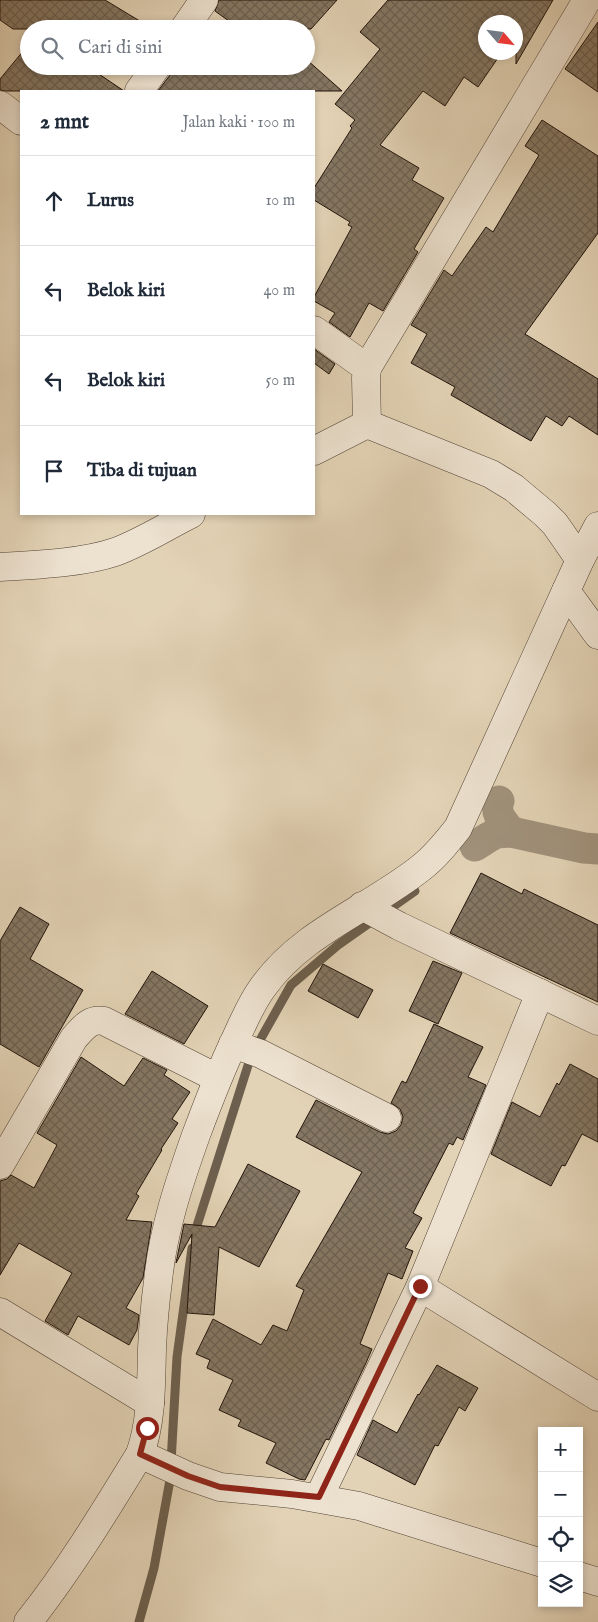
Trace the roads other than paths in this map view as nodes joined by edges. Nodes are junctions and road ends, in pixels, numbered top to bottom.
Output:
1 (204, 0) edge
2 (585, 7) edge
3 (190, 20) edge
4 (151, 75) edge
5 (140, 90) edge
6 (0, 105) edge
7 (20, 120) edge
8 (315, 331) edge
9 (366, 373) junction
10 (366, 420) junction
11 (315, 450) edge
12 (189, 515) edge
13 (588, 545) edge
14 (0, 567) edge
15 (566, 591) junction
16 (598, 635) edge
17 (380, 916) junction
18 (540, 993) junction
19 (598, 1021) edge
20 (246, 1049) junction
21 (217, 1078) junction
22 (387, 1118) dead end
23 (0, 1164) edge
24 (420, 1286) junction
25 (0, 1312) edge
26 (598, 1397) edge
27 (150, 1403) junction
28 (140, 1454) junction
29 (319, 1497) junction
30 (539, 1562) edge
31 (583, 1577) edge
32 (598, 1582) edge
33 (28, 1622) edge

1 - 3 street
2 - 9 street
4 - 5 street
6 - 7 street
8 - 9 street
9 - 10 street
10 - 11 street
10 - 13 street
12 - 14 street
13 - 15 street
15 - 16 street
15 - 17 street
17 - 18 street
17 - 20 street
18 - 19 street
18 - 24 street
20 - 21 street
20 - 22 street
21 - 23 street
21 - 27 street
24 - 26 street
24 - 29 street
25 - 27 street
27 - 28 street
28 - 29 street
28 - 33 street
29 - 30 street
31 - 32 street

